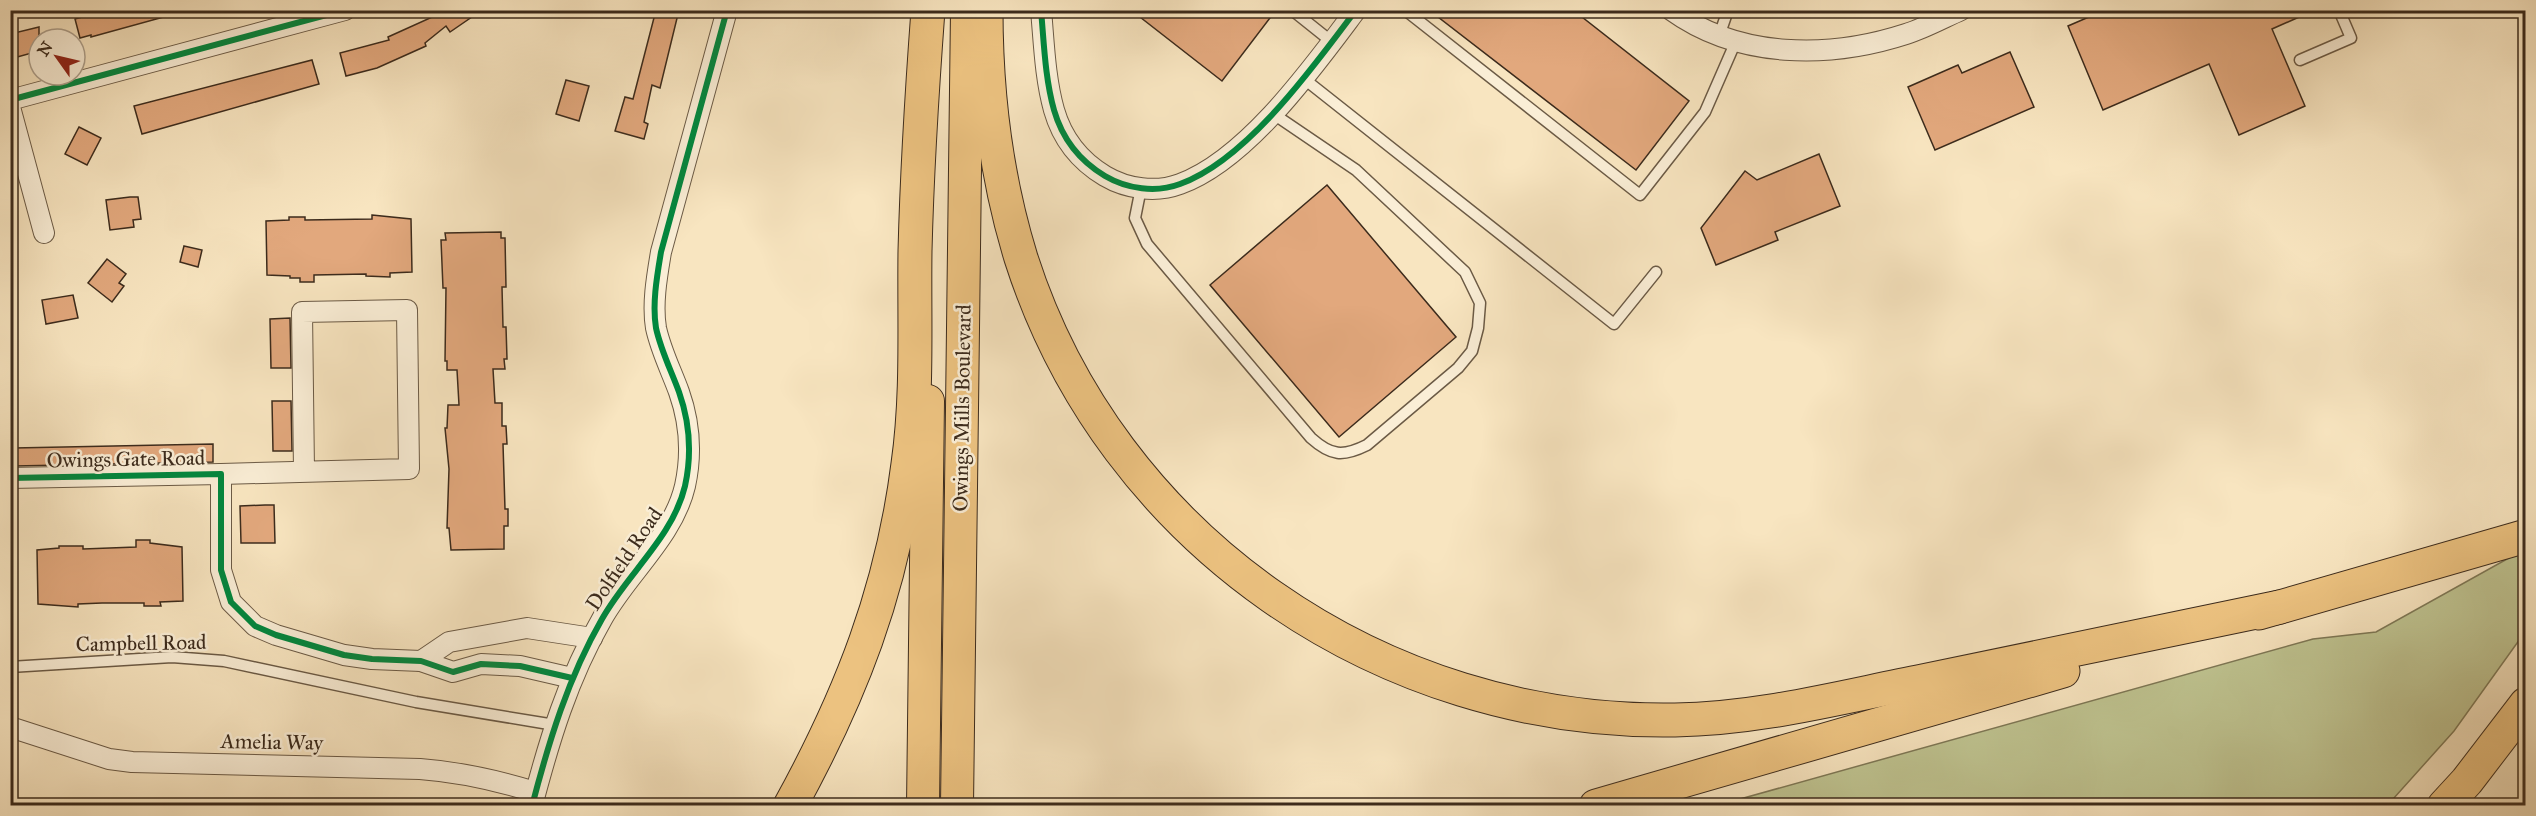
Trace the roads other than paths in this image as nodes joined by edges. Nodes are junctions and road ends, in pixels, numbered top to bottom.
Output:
1 (345, 10) edge
2 (727, 10) edge
3 (930, 10) edge
4 (948, 10) edge
5 (967, 10) edge
6 (986, 10) edge
7 (1041, 10) edge
8 (1292, 10) edge
9 (1356, 10) edge
10 (1405, 10) edge
11 (1671, 10) edge
12 (1728, 10) edge
13 (1961, 10) edge
14 (2339, 10) edge
15 (1727, 38) junction
16 (1332, 42) junction
17 (2300, 60) dead end
18 (1303, 78) junction
19 (10, 100) edge
20 (10, 107) edge
21 (1272, 113) junction
22 (1141, 188) junction
23 (44, 233) dead end
24 (1656, 272) dead end
25 (961, 454) junction
26 (304, 471) junction
27 (221, 474) junction
28 (10, 478) edge
29 (2526, 536) edge
30 (2280, 607) junction
31 (479, 636) junction
32 (592, 638) junction
33 (421, 661) junction
34 (481, 664) junction
35 (10, 667) edge
36 (572, 678) junction
37 (2526, 704) edge
38 (555, 725) junction
39 (10, 727) edge
40 (533, 799) edge
41 (790, 806) edge
42 (923, 806) edge
43 (957, 806) edge
44 (1596, 806) edge
45 (2444, 806) edge

1 - 19 street
2 - 32 street, Dolfield Road
3 - 41 highway
3 - 42 main road, Owings Mills Boulevard
4 - 25 main road
5 - 25 main road, Owings Mills Boulevard
6 - 30 highway
7 - 22 street
8 - 16 lane
9 - 16 street
10 - 15 lane
11 - 15 street
12 - 15 lane
13 - 15 street
14 - 17 lane
16 - 18 street
18 - 21 street
18 - 24 lane
20 - 23 street
21 - 22 street
21 - 22 lane
25 - 43 main road, Owings Mills Boulevard
26 - 26 street
26 - 27 street
27 - 28 street, Owings Gate Road
27 - 33 street, Owings Gate Road
29 - 30 highway
30 - 44 highway
31 - 32 street
31 - 33 street
31 - 34 street
32 - 36 street, Dolfield Road
33 - 34 street, Owings Gate Road
34 - 36 street, Owings Gate Road
35 - 38 lane, Campbell Road
36 - 38 street, Dolfield Road
37 - 45 highway
38 - 40 street, Dolfield Road
39 - 40 street, Amelia Way

